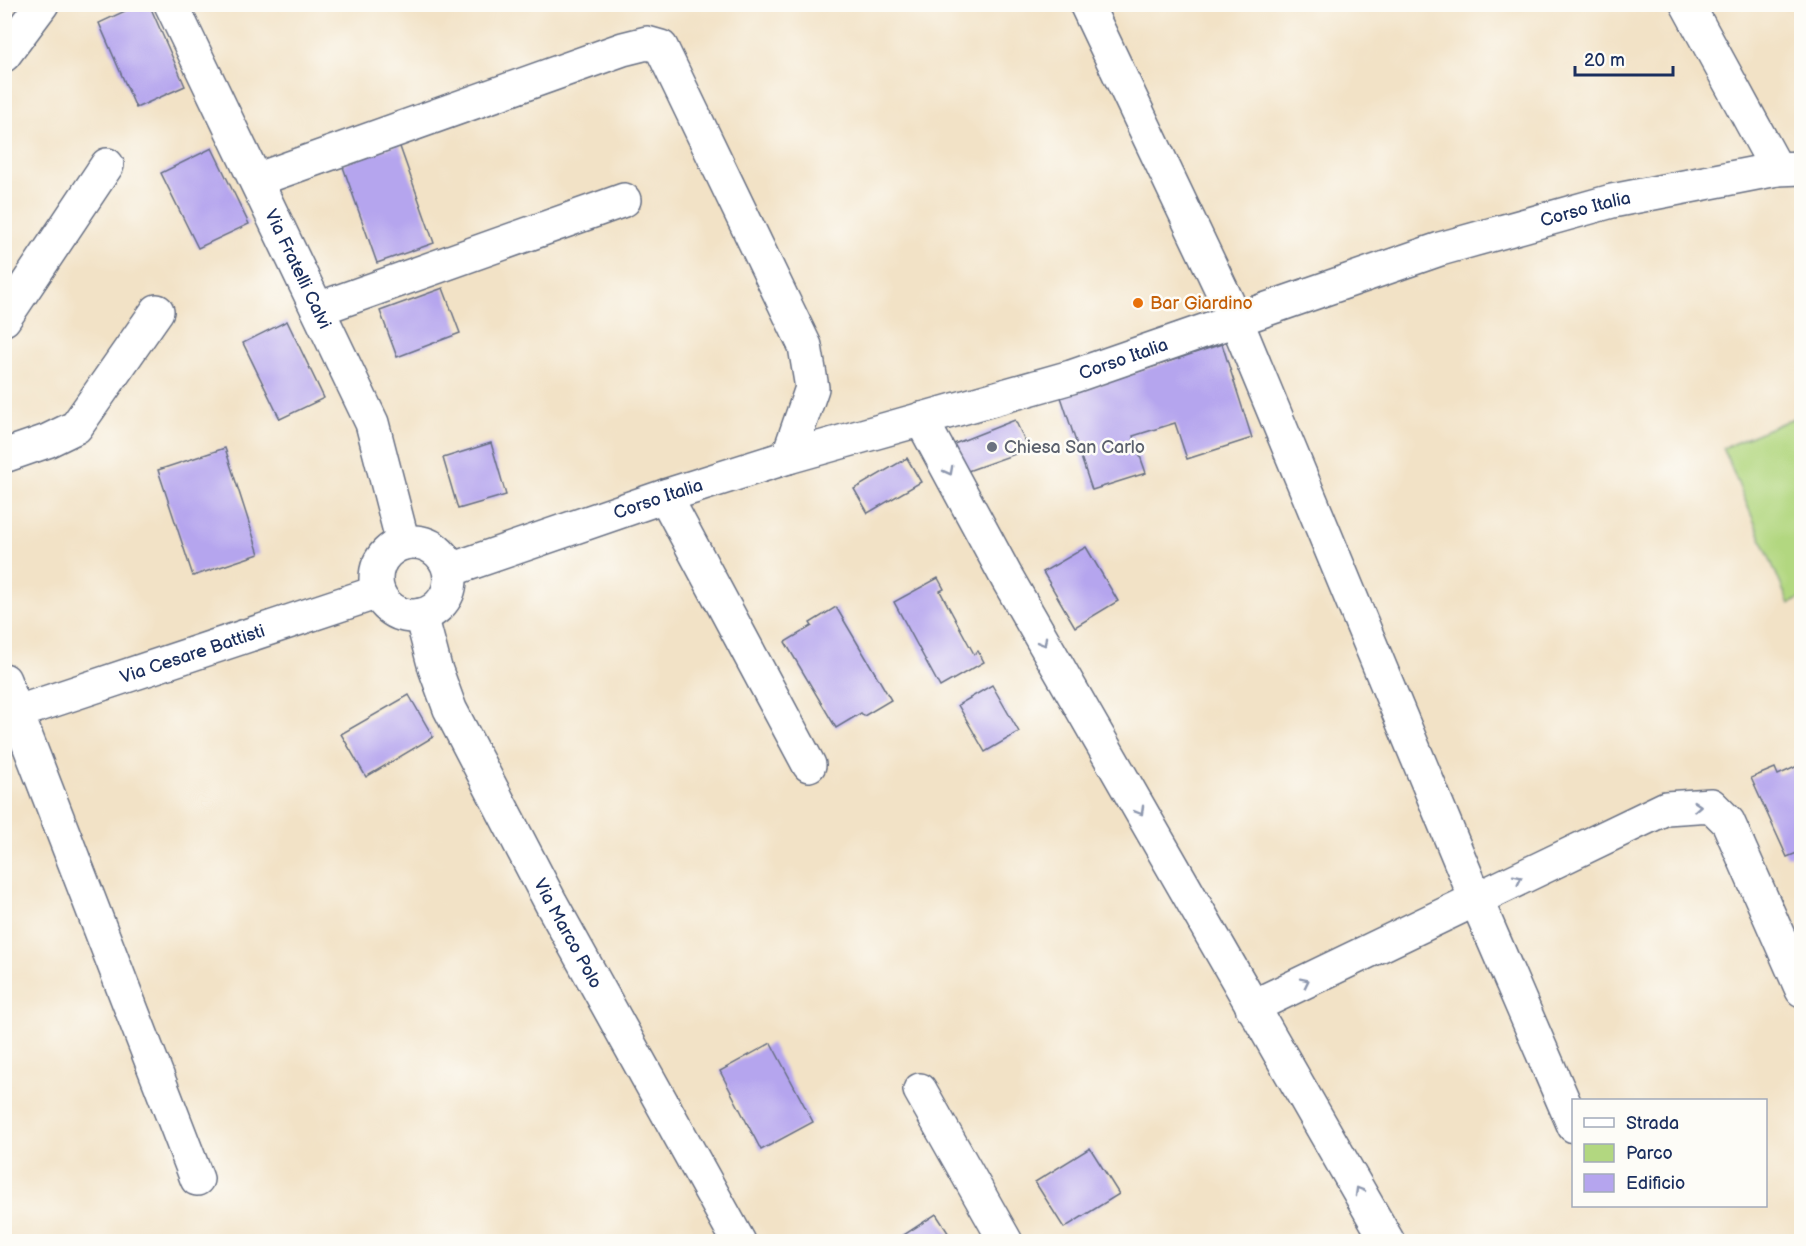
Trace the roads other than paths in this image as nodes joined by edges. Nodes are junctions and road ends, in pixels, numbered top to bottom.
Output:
1 (42, 4) edge
2 (171, 4) edge
3 (1086, 4) edge
4 (1688, 4) edge
5 (4, 55) edge
6 (107, 165) dead end
7 (1789, 169) edge
8 (256, 180) junction
9 (624, 200) dead end
10 (318, 309) junction
11 (157, 311) dead end
12 (4, 319) edge
13 (1236, 320) junction
14 (921, 419) junction
15 (4, 456) edge
16 (788, 457) junction
17 (665, 496) junction
18 (403, 543) junction
19 (450, 570) junction
20 (378, 592) junction
21 (421, 615) junction
22 (4, 680) edge
23 (11, 713) edge
24 (809, 765) dead end
25 (1476, 899) junction
26 (1802, 990) edge
27 (1252, 1007) junction
28 (920, 1090) dead end
29 (1572, 1121) edge
30 (196, 1179) dead end
31 (739, 1242) edge
32 (1006, 1242) edge
33 (1388, 1242) edge

1 - 5 street
2 - 8 street, Via Fratelli Calvi
3 - 13 street
4 - 7 street
6 - 12 street
7 - 13 street, Corso Italia
8 - 10 street, Via Fratelli Calvi
8 - 16 street
9 - 10 street
10 - 18 street, Via Fratelli Calvi
11 - 15 street
13 - 14 street, Corso Italia
13 - 25 street
14 - 16 street, Corso Italia
14 -> 27 street
16 - 17 street, Corso Italia
17 - 19 street, Corso Italia
17 - 24 street
18 - 19 street
18 - 20 street
19 - 21 street
20 - 21 street
20 - 23 street, Via Cesare Battisti
21 - 31 street, Via Marco Polo
22 - 23 street
23 - 30 street
25 -> 26 street
27 -> 25 street
25 - 29 street
33 -> 27 street
28 - 32 street

